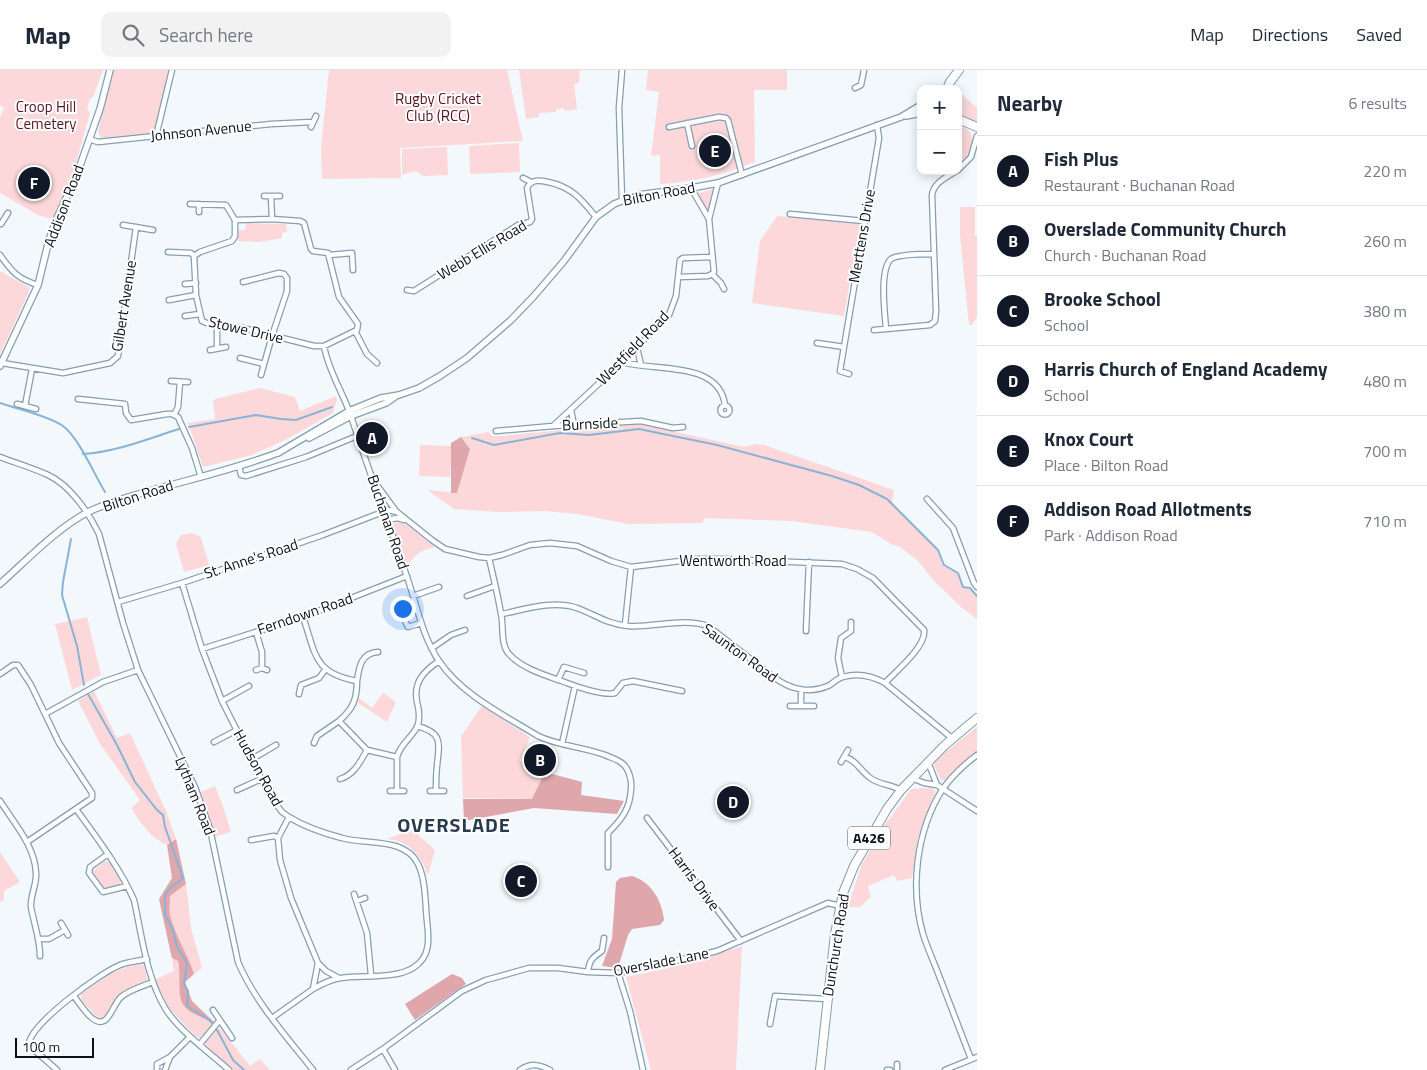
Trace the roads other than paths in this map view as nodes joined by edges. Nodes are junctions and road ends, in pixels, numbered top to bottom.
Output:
1 (110, 70) edge
2 (172, 70) edge
3 (622, 70) edge
4 (864, 70) edge
5 (959, 70) edge
6 (948, 85) edge
7 (855, 88) dead end
8 (917, 106) edge
9 (917, 114) edge
10 (316, 116) dead end
11 (900, 117) junction
12 (962, 122) edge
13 (687, 123) junction
14 (876, 125) junction
15 (669, 127) dead end
16 (977, 127) edge
17 (156, 136) junction
18 (977, 136) edge
19 (89, 139) junction
20 (692, 146) dead end
21 (962, 166) edge
22 (742, 175) junction
23 (948, 175) edge
24 (523, 178) dead end
25 (532, 182) junction
26 (718, 183) junction
27 (692, 188) junction
28 (264, 196) dead end
29 (280, 196) dead end
30 (271, 197) junction
31 (622, 200) junction
32 (190, 204) dead end
33 (199, 204) junction
34 (199, 212) dead end
35 (8, 213) dead end
36 (790, 214) dead end
37 (596, 217) junction
38 (272, 219) junction
39 (708, 219) junction
40 (235, 220) junction
41 (864, 221) junction
42 (0, 224) edge
43 (123, 225) dead end
44 (136, 227) junction
45 (153, 230) dead end
46 (168, 252) dead end
47 (934, 254) junction
48 (0, 255) edge
49 (329, 255) junction
50 (194, 256) junction
51 (712, 257) junction
52 (353, 270) dead end
53 (712, 274) junction
54 (679, 278) junction
55 (256, 279) junction
56 (243, 282) dead end
57 (196, 283) junction
58 (185, 284) dead end
59 (38, 285) junction
60 (258, 285) dead end
61 (724, 288) dead end
62 (407, 290) dead end
63 (196, 295) junction
64 (169, 300) dead end
65 (200, 314) junction
66 (185, 316) dead end
67 (217, 325) junction
68 (886, 328) junction
69 (874, 330) dead end
70 (355, 331) junction
71 (272, 336) junction
72 (817, 343) dead end
73 (324, 346) junction
74 (844, 346) junction
75 (218, 348) junction
76 (226, 348) dead end
77 (637, 348) junction
78 (210, 350) dead end
79 (240, 358) dead end
80 (622, 362) junction
81 (377, 363) dead end
82 (1, 364) edge
83 (264, 364) junction
84 (641, 365) junction
85 (32, 369) junction
86 (850, 374) dead end
87 (261, 375) dead end
88 (171, 381) dead end
89 (180, 382) junction
90 (188, 382) dead end
91 (399, 395) junction
92 (78, 399) dead end
93 (17, 404) dead end
94 (725, 405) dead end
95 (25, 406) junction
96 (36, 409) dead end
97 (571, 410) junction
98 (350, 414) junction
99 (174, 415) junction
100 (574, 425) junction
101 (553, 426) junction
102 (682, 427) dead end
103 (496, 431) dead end
104 (357, 436) junction
105 (0, 457) edge
106 (239, 466) junction
107 (201, 477) junction
108 (372, 478) junction
109 (927, 499) dead end
110 (383, 511) junction
111 (88, 512) junction
112 (397, 512) junction
113 (386, 520) junction
114 (408, 521) junction
115 (489, 558) junction
116 (810, 562) junction
117 (631, 566) junction
118 (407, 576) junction
119 (182, 582) junction
120 (0, 584) edge
121 (495, 586) junction
122 (439, 587) dead end
123 (977, 587) edge
124 (413, 596) junction
125 (467, 596) dead end
126 (118, 602) junction
127 (397, 604) dead end
128 (502, 614) junction
129 (303, 617) junction
130 (851, 622) dead end
131 (421, 623) junction
132 (625, 625) junction
133 (464, 630) dead end
134 (806, 631) dead end
135 (256, 632) junction
136 (432, 648) junction
137 (202, 649) junction
138 (378, 652) dead end
139 (439, 661) junction
140 (262, 668) junction
141 (138, 670) junction
142 (256, 670) dead end
143 (268, 670) dead end
144 (325, 670) junction
145 (584, 673) dead end
146 (0, 674) edge
147 (842, 677) junction
148 (558, 680) junction
149 (357, 681) junction
150 (885, 683) junction
151 (250, 686) dead end
152 (575, 686) junction
153 (671, 690) junction
154 (801, 690) junction
155 (682, 691) dead end
156 (299, 694) dead end
157 (670, 697) dead end
158 (222, 701) junction
159 (790, 706) dead end
160 (801, 706) junction
161 (814, 706) dead end
162 (45, 714) junction
163 (977, 718) edge
164 (339, 721) junction
165 (417, 726) junction
166 (237, 730) junction
167 (311, 732) dead end
168 (318, 736) junction
169 (953, 738) junction
170 (220, 740) junction
171 (214, 742) dead end
172 (314, 743) dead end
173 (562, 744) junction
174 (223, 745) dead end
175 (276, 745) dead end
176 (367, 750) junction
177 (848, 750) dead end
178 (977, 755) edge
179 (397, 757) junction
180 (845, 757) junction
181 (252, 758) junction
182 (842, 762) dead end
183 (928, 762) junction
184 (912, 778) junction
185 (260, 779) junction
186 (340, 779) dead end
187 (937, 785) junction
188 (632, 786) junction
189 (638, 786) dead end
190 (943, 789) junction
191 (237, 790) dead end
192 (901, 790) junction
193 (390, 791) dead end
194 (397, 791) junction
195 (404, 791) dead end
196 (430, 791) dead end
197 (436, 791) junction
198 (444, 791) dead end
199 (0, 801) edge
200 (76, 809) junction
201 (977, 811) edge
202 (289, 817) junction
203 (647, 818) dead end
204 (278, 838) junction
205 (251, 840) dead end
206 (27, 842) junction
207 (108, 854) junction
208 (608, 867) dead end
209 (127, 886) junction
210 (354, 894) dead end
211 (365, 898) dead end
212 (357, 901) junction
213 (840, 906) junction
214 (62, 923) dead end
215 (65, 930) junction
216 (68, 935) dead end
217 (604, 938) dead end
218 (39, 939) junction
219 (741, 941) junction
220 (40, 956) dead end
221 (147, 959) junction
222 (318, 963) junction
223 (588, 972) junction
224 (618, 973) junction
225 (371, 975) junction
226 (339, 978) junction
227 (153, 982) junction
228 (313, 989) junction
229 (74, 996) junction
230 (827, 999) junction
231 (213, 1010) dead end
232 (272, 1018) junction
233 (220, 1021) junction
234 (770, 1024) dead end
235 (190, 1036) junction
236 (232, 1038) dead end
237 (200, 1044) junction
238 (382, 1049) junction
239 (170, 1057) junction
240 (977, 1057) edge
241 (971, 1059) junction
242 (897, 1064) dead end
243 (57, 1070) edge
244 (156, 1070) edge
245 (165, 1070) edge
246 (230, 1070) edge
247 (313, 1070) edge
248 (351, 1070) edge
249 (394, 1070) edge
250 (520, 1070) edge
251 (550, 1070) edge
252 (643, 1070) edge
253 (820, 1070) edge
254 (896, 1070) edge
255 (945, 1070) edge

1 - 19 main road, Addison Road
2 - 17 street
3 - 31 street
4 - 7 street
5 - 6 highway
8 - 11 main road, Bilton Road
9 - 11 main road
10 - 17 street, Johnson Avenue
11 - 14 main road, Bilton Road
12 - 16 highway
13 - 15 street
13 - 20 street
13 - 22 street
14 - 22 main road, Bilton Road
14 - 41 street, Merttens Drive
17 - 19 street, Johnson Avenue
18 - 21 street
19 - 59 main road, Addison Road
22 - 26 main road, Bilton Road
23 - 47 street
24 - 25 street
25 - 37 street
25 - 62 street, Webb Ellis Road
26 - 27 main road, Bilton Road
26 - 39 street
27 - 31 main road, Bilton Road
27 - 39 street
28 - 30 street
29 - 30 street
30 - 38 street
31 - 37 main road, Bilton Road
32 - 33 street
33 - 34 street
33 - 40 street
35 - 42 street
36 - 41 street
37 - 91 main road, Bilton Road
38 - 40 street
38 - 49 street
39 - 51 street
40 - 50 street
41 - 74 street, Merttens Drive
43 - 44 street
44 - 45 street
44 - 85 street, Gilbert Avenue
46 - 50 street
47 - 68 street
47 - 68 street
48 - 59 street
49 - 52 street
49 - 70 street
50 - 57 street, Stowe Drive
51 - 53 street
51 - 54 street, Westfield Road
53 - 54 street
53 - 61 street
54 - 77 street, Westfield Road
55 - 56 street
55 - 60 street
55 - 71 street
57 - 58 street
57 - 63 street, Stowe Drive
59 - 82 main road, Addison Road
63 - 64 street
63 - 65 street, Stowe Drive
65 - 66 street
65 - 67 street, Stowe Drive
67 - 71 street, Stowe Drive
67 - 75 street
68 - 69 street
70 - 73 street
70 - 81 street
71 - 73 street, Stowe Drive
71 - 83 street
72 - 74 street
73 - 98 street, Buchanan Road
74 - 86 street, Merttens Drive
75 - 76 street
75 - 78 street
77 - 80 street, Westfield Road
77 - 84 street
79 - 83 street
80 - 84 street
80 - 97 street, Westfield Road
82 - 85 street, Gilbert Avenue
83 - 87 street
84 - 94 street
85 - 95 street
88 - 89 street
89 - 90 street
89 - 99 street
91 - 98 main road, Bilton Road
91 - 98 main road, Bilton Road
92 - 99 street
93 - 95 street
95 - 96 street
97 - 100 street
97 - 101 street, Westfield Road
98 - 104 street, Buchanan Road
98 - 106 main road, Bilton Road
99 - 107 street
100 - 101 street, Burnside
100 - 102 street, Burnside
101 - 103 street, Burnside
104 - 106 street
104 - 108 street, Buchanan Road
105 - 111 street, Lytham Road
106 - 107 main road, Bilton Road
107 - 111 main road, Bilton Road
108 - 110 street, Buchanan Road
108 - 112 street, Wentworth Road
109 - 123 street
110 - 112 street
110 - 113 street, Buchanan Road
110 - 119 street, St. Anne's Road
111 - 120 main road, Bilton Road
111 - 126 street, Lytham Road
112 - 114 street, Wentworth Road
113 - 114 street
113 - 118 street, Buchanan Road
114 - 115 street, Wentworth Road
115 - 117 street, Wentworth Road
115 - 121 street
116 - 117 street, Wentworth Road
116 - 134 street
116 - 150 street, Wentworth Road
117 - 132 street
118 - 124 street, Buchanan Road
118 - 129 street, Ferndown Road
119 - 126 street, St. Anne's Road
119 - 137 street, Hudson Road
121 - 125 street
121 - 128 street
122 - 124 street
124 - 131 street, Buchanan Road
126 - 141 street, Lytham Road
127 - 131 street
128 - 132 street, Saunton Road
128 - 148 street
129 - 135 street, Ferndown Road
129 - 144 street
130 - 147 street
131 - 136 street, Buchanan Road
132 - 154 street, Saunton Road
133 - 136 street
135 - 137 street, Ferndown Road
135 - 140 street
136 - 139 street, Buchanan Road
137 - 158 street, Hudson Road
138 - 149 street
139 - 165 street
139 - 173 street, Buchanan Road
140 - 142 street
140 - 143 street
141 - 162 street
141 - 232 street, Lytham Road
144 - 149 street
144 - 156 street
145 - 148 street
146 - 162 street
147 - 150 street
147 - 154 street
148 - 152 street
149 - 164 street
150 - 169 street
151 - 158 street
152 - 153 street
152 - 173 street
153 - 155 street
153 - 157 street
154 - 160 street
158 - 166 street, Hudson Road
159 - 160 street
160 - 161 street
162 - 200 street
163 - 169 highway, Dunchurch Road / A426
164 - 168 street
164 - 176 street
165 - 179 street
165 - 197 street
166 - 170 street
166 - 181 street, Hudson Road
167 - 168 street
168 - 172 street
169 - 183 highway, Dunchurch Road / A426
170 - 171 street
170 - 174 street
173 - 188 street, Buchanan Road
175 - 181 street
176 - 179 street
176 - 186 street
177 - 180 street
178 - 190 street
179 - 194 street
180 - 182 street
180 - 192 street
181 - 185 street, Hudson Road
183 - 184 highway, Dunchurch Road / A426
183 - 187 street
184 - 187 street
184 - 192 highway, Dunchurch Road / A426
185 - 191 street
185 - 202 street, Hudson Road
187 - 190 street
188 - 189 street
188 - 208 street
190 - 201 street
190 - 241 street
192 - 213 highway, Dunchurch Road / A426
193 - 194 street
194 - 195 street
196 - 197 street
197 - 198 street
199 - 206 street
200 - 206 street
200 - 207 street
202 - 204 street, Hudson Road
202 - 225 street
203 - 219 street, Harris Drive
204 - 205 street
204 - 222 street
206 - 218 street
207 - 209 street
207 - 209 street
209 - 221 street
210 - 212 street
211 - 212 street
212 - 225 street
213 - 219 street, Overslade Lane
213 - 230 highway, Dunchurch Road / A426
214 - 215 street
215 - 216 street
215 - 218 street
217 - 223 street
218 - 220 street
219 - 224 street, Overslade Lane
221 - 227 street
221 - 229 street
222 - 226 street
222 - 228 street
223 - 224 street, Overslade Lane
223 - 238 street, Overslade Lane
224 - 252 street
225 - 226 street
226 - 228 street
227 - 229 street
227 - 235 street
228 - 232 street
229 - 243 street
230 - 234 street
230 - 253 highway, Dunchurch Road / A426
231 - 233 street
232 - 247 street, Lytham Road
233 - 236 street
233 - 237 street
235 - 237 street
235 - 239 street
237 - 246 street
238 - 248 street, Overslade Lane
238 - 249 street
239 - 244 street
239 - 245 street
240 - 241 street
241 - 255 street
242 - 254 street
250 - 251 street

